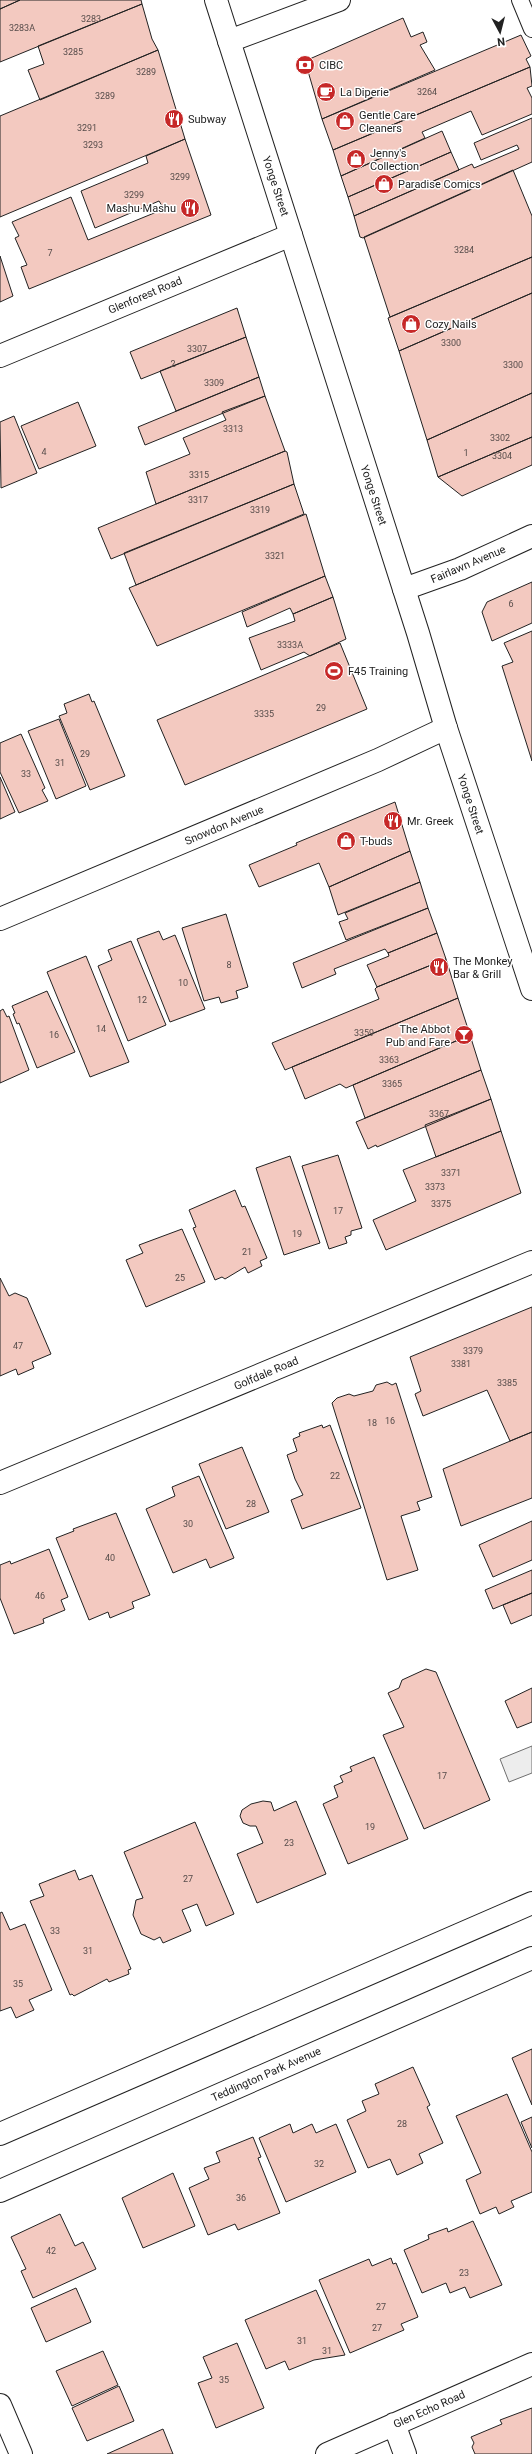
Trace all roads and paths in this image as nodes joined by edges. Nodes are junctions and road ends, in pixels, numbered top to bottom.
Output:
1 (216, 0) edge
2 (338, 0) edge
3 (520, 0) edge
4 (532, 29) edge
5 (229, 41) junction
6 (291, 235) junction
7 (0, 356) edge
8 (532, 536) edge
9 (404, 589) junction
10 (446, 728) junction
11 (0, 919) edge
12 (532, 990) edge
13 (532, 1262) edge
14 (0, 1483) edge
15 (532, 1903) edge
16 (532, 1958) edge
17 (0, 2134) edge
18 (0, 2191) edge
19 (532, 2364) edge
20 (0, 2405) edge
21 (394, 2424) junction
22 (21, 2454) edge
23 (327, 2454) edge
24 (406, 2454) edge

1 - 5 street, Yonge Street
2 - 5 street
3 - 4 lane
5 - 6 street, Yonge Street
6 - 7 street, Glenforest Road
6 - 9 street, Yonge Street
8 - 9 street, Fairlawn Avenue
9 - 10 street, Yonge Street
10 - 11 street, Snowdon Avenue
10 - 12 street, Yonge Street
13 - 14 street, Golfdale Road
15 - 17 street
16 - 18 street, Teddington Park Avenue
19 - 21 street, Glen Echo Road
20 - 22 street
21 - 23 street, Glen Echo Road
21 - 24 street

